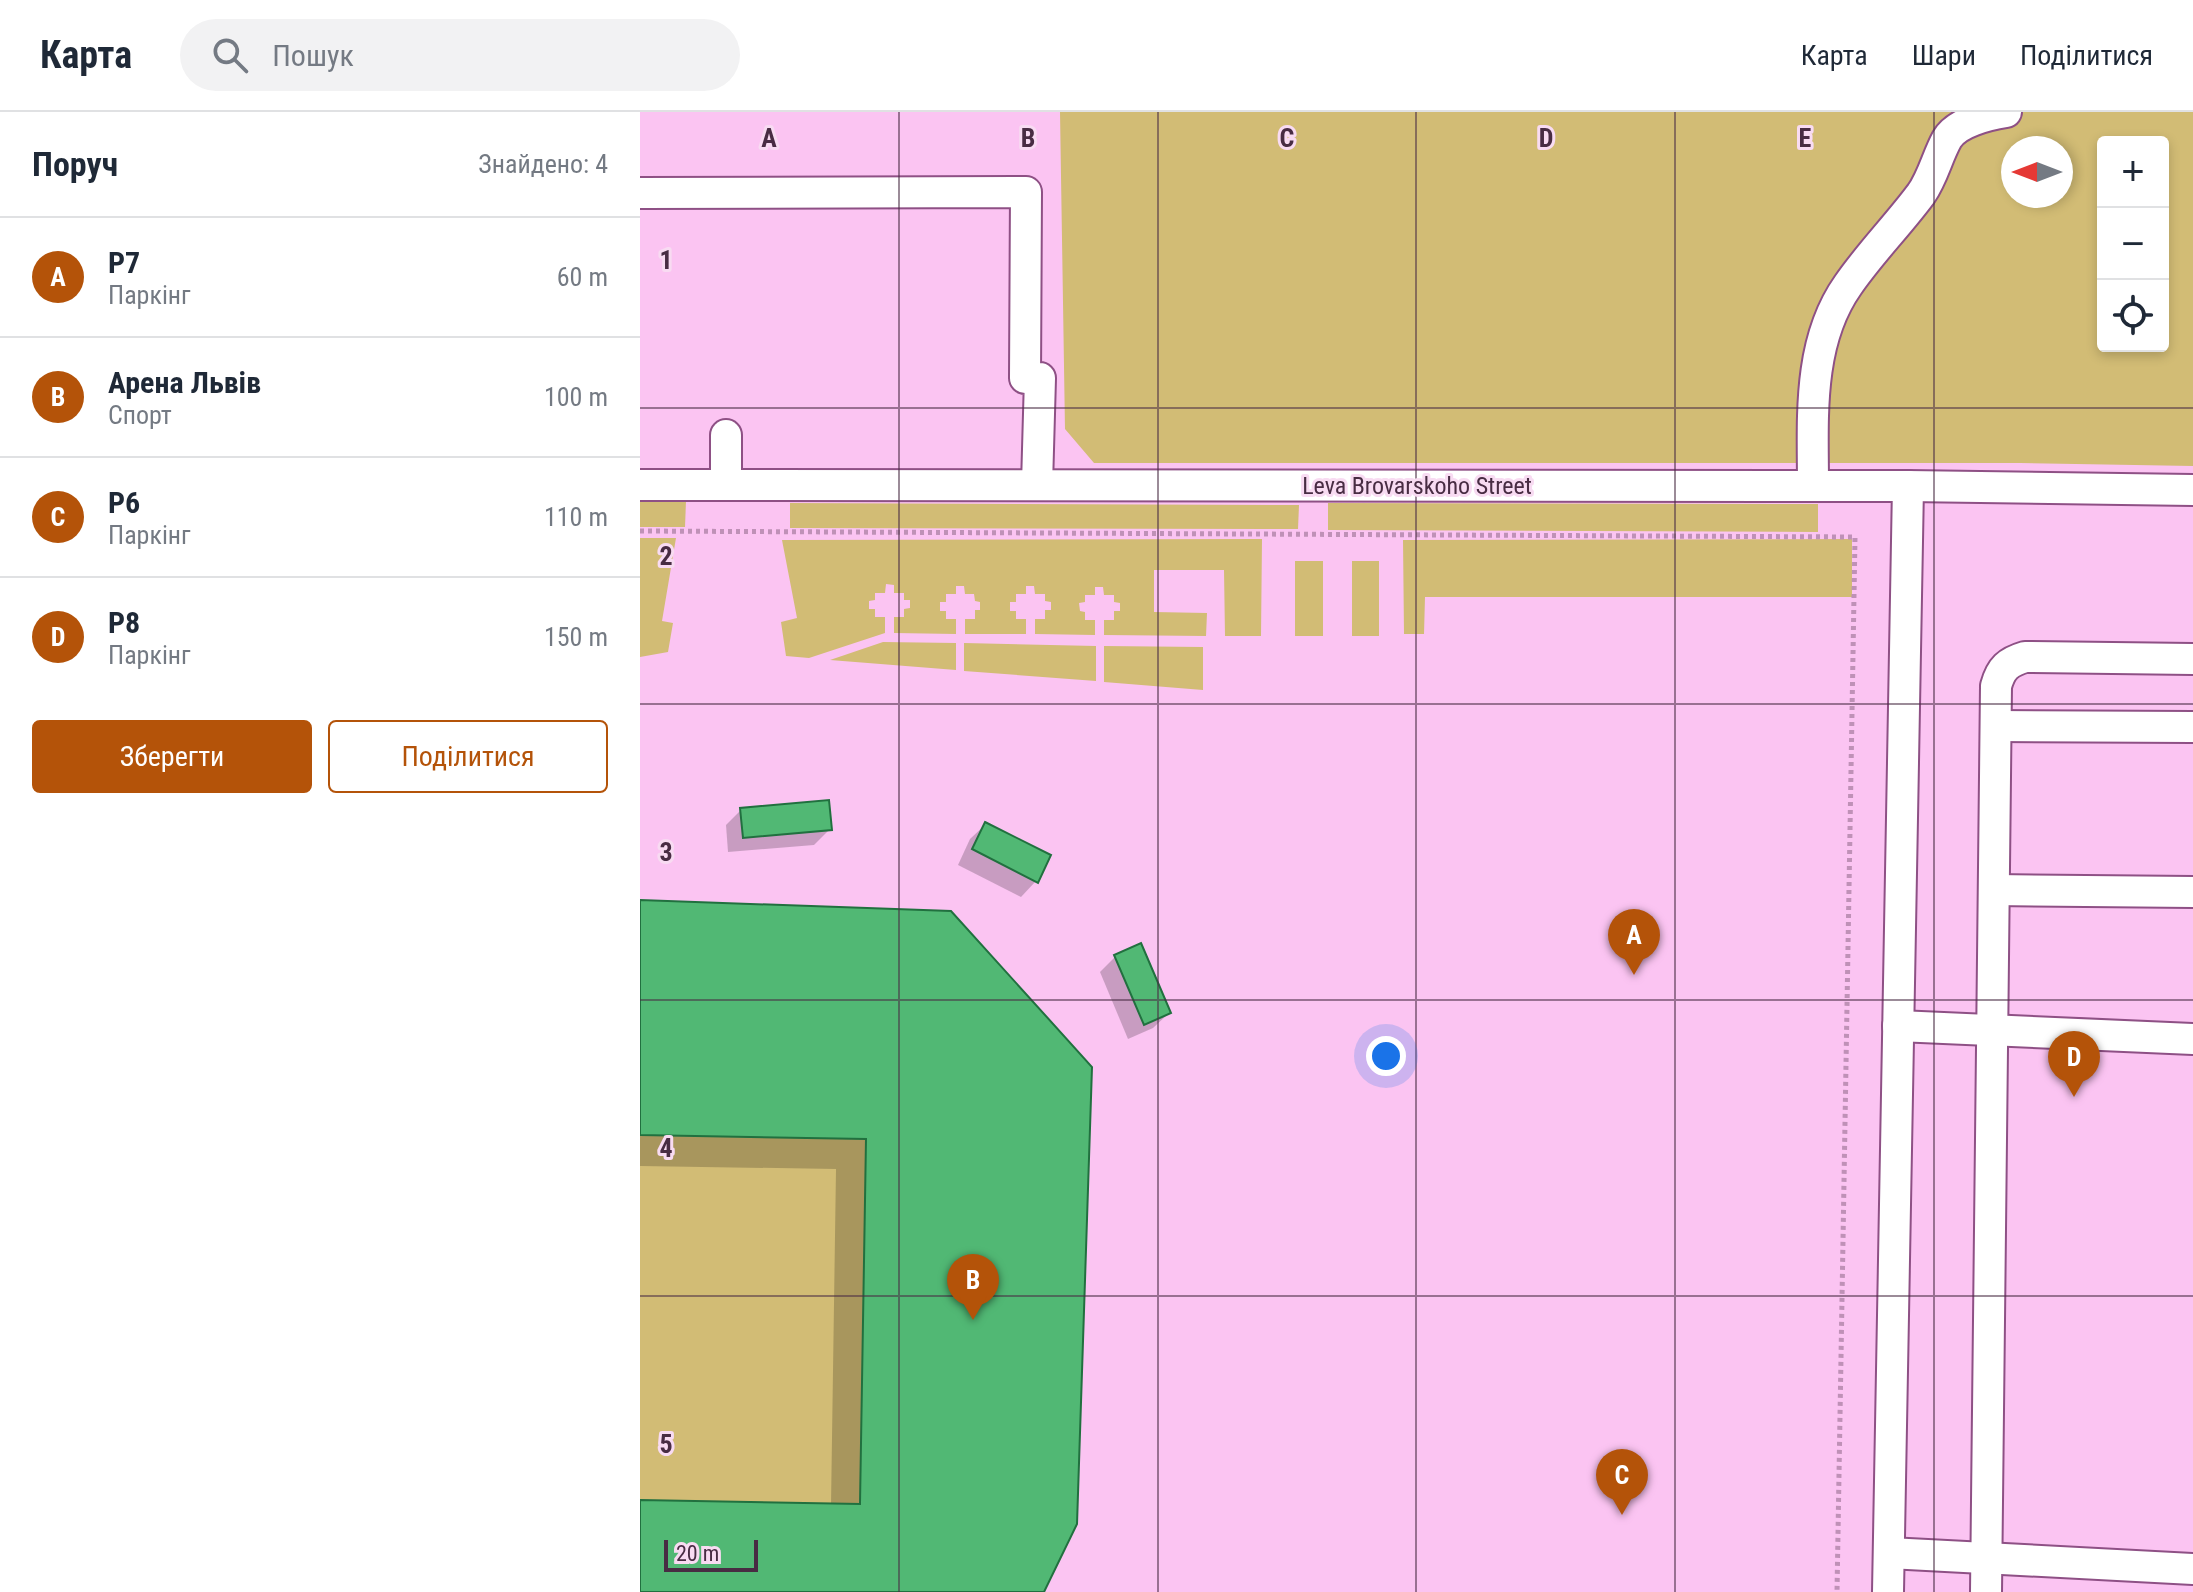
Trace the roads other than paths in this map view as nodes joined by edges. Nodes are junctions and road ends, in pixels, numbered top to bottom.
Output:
1 (2006, 112) edge
2 (640, 193) edge
3 (726, 435) dead end
4 (640, 485) edge
5 (726, 485) junction
6 (1037, 485) junction
7 (1813, 486) junction
8 (1908, 486) junction
9 (2193, 490) edge
10 (2193, 659) edge
11 (1996, 726) junction
12 (2193, 727) edge
13 (1994, 890) junction
14 (2193, 892) edge
15 (1898, 1026) junction
16 (1993, 1030) junction
17 (2193, 1039) edge
18 (1889, 1553) junction
19 (1986, 1558) junction
20 (2193, 1569) edge
21 (1888, 1592) edge
22 (1986, 1592) edge

1 - 7 street
2 - 6 street
3 - 5 street
4 - 5 street, Leva Brovarskoho Street
5 - 6 street, Leva Brovarskoho Street
6 - 7 street, Leva Brovarskoho Street
7 - 8 street, Leva Brovarskoho Street
8 - 9 street, Leva Brovarskoho Street
8 - 15 street
10 - 11 street
11 - 12 street
11 - 13 street
13 - 14 street
13 - 16 street
15 - 16 street
15 - 18 street
16 - 17 street
16 - 19 street
18 - 19 street
18 - 21 street
19 - 20 street
19 - 22 street

